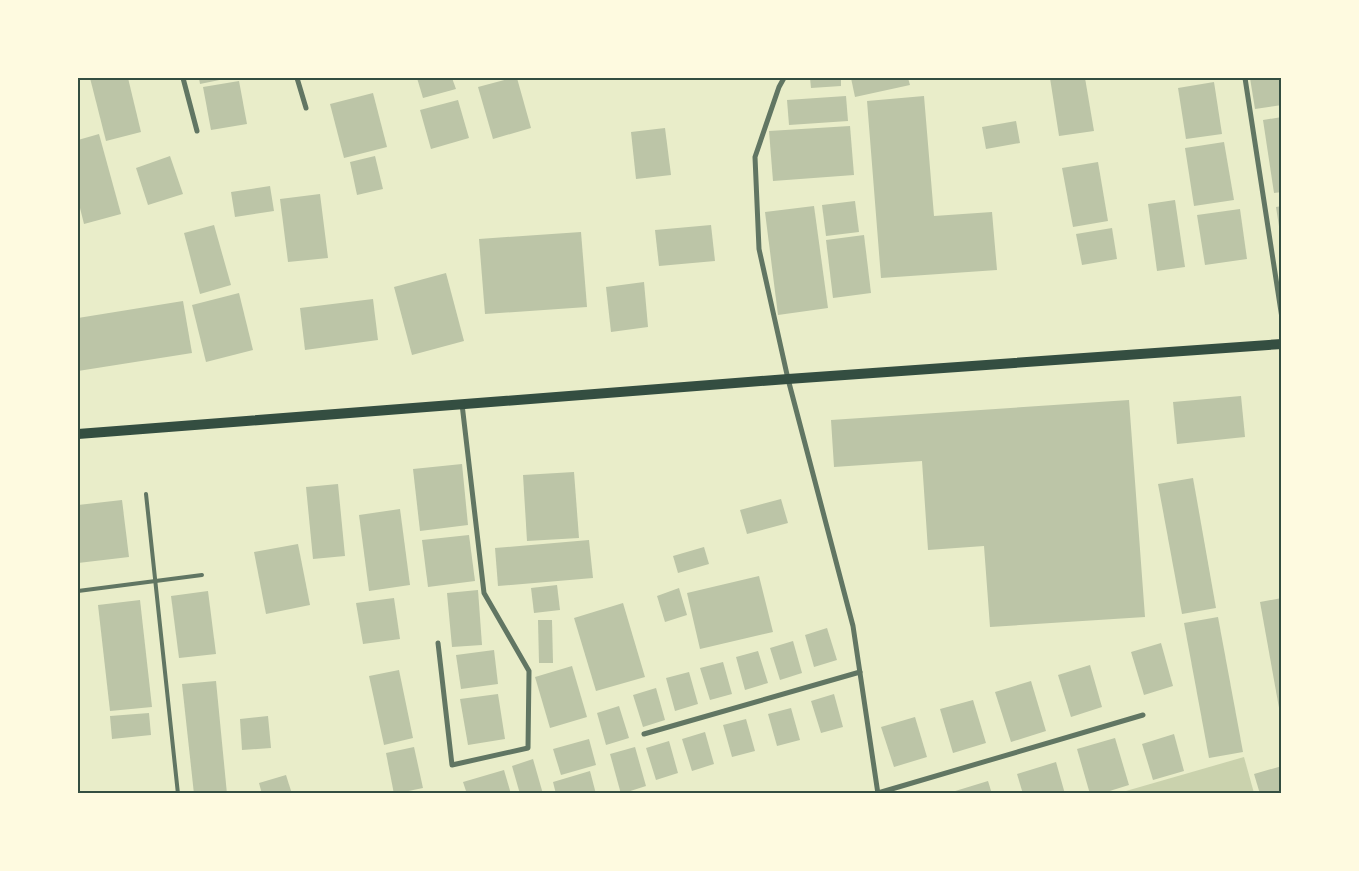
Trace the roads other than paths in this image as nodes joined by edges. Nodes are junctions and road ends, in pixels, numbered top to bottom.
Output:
1 (183, 78) edge
2 (297, 78) edge
3 (784, 78) edge
4 (1245, 78) edge
5 (306, 108) dead end
6 (197, 131) dead end
7 (1282, 318) edge
8 (1282, 344) edge
9 (788, 379) junction
10 (462, 404) junction
11 (78, 434) edge
12 (146, 494) dead end
13 (202, 575) dead end
14 (155, 581) junction
15 (78, 591) edge
16 (438, 643) dead end
17 (860, 672) junction
18 (1144, 715) dead end
19 (644, 734) dead end
20 (878, 793) edge
21 (178, 794) edge

1 - 6 street
2 - 5 street
3 - 9 street
4 - 7 street
8 - 9 main road
9 - 10 main road
9 - 17 street
10 - 11 main road
10 - 16 street
12 - 14 lane
13 - 14 lane
14 - 15 lane
14 - 21 lane
17 - 19 street
17 - 20 street
18 - 20 street

